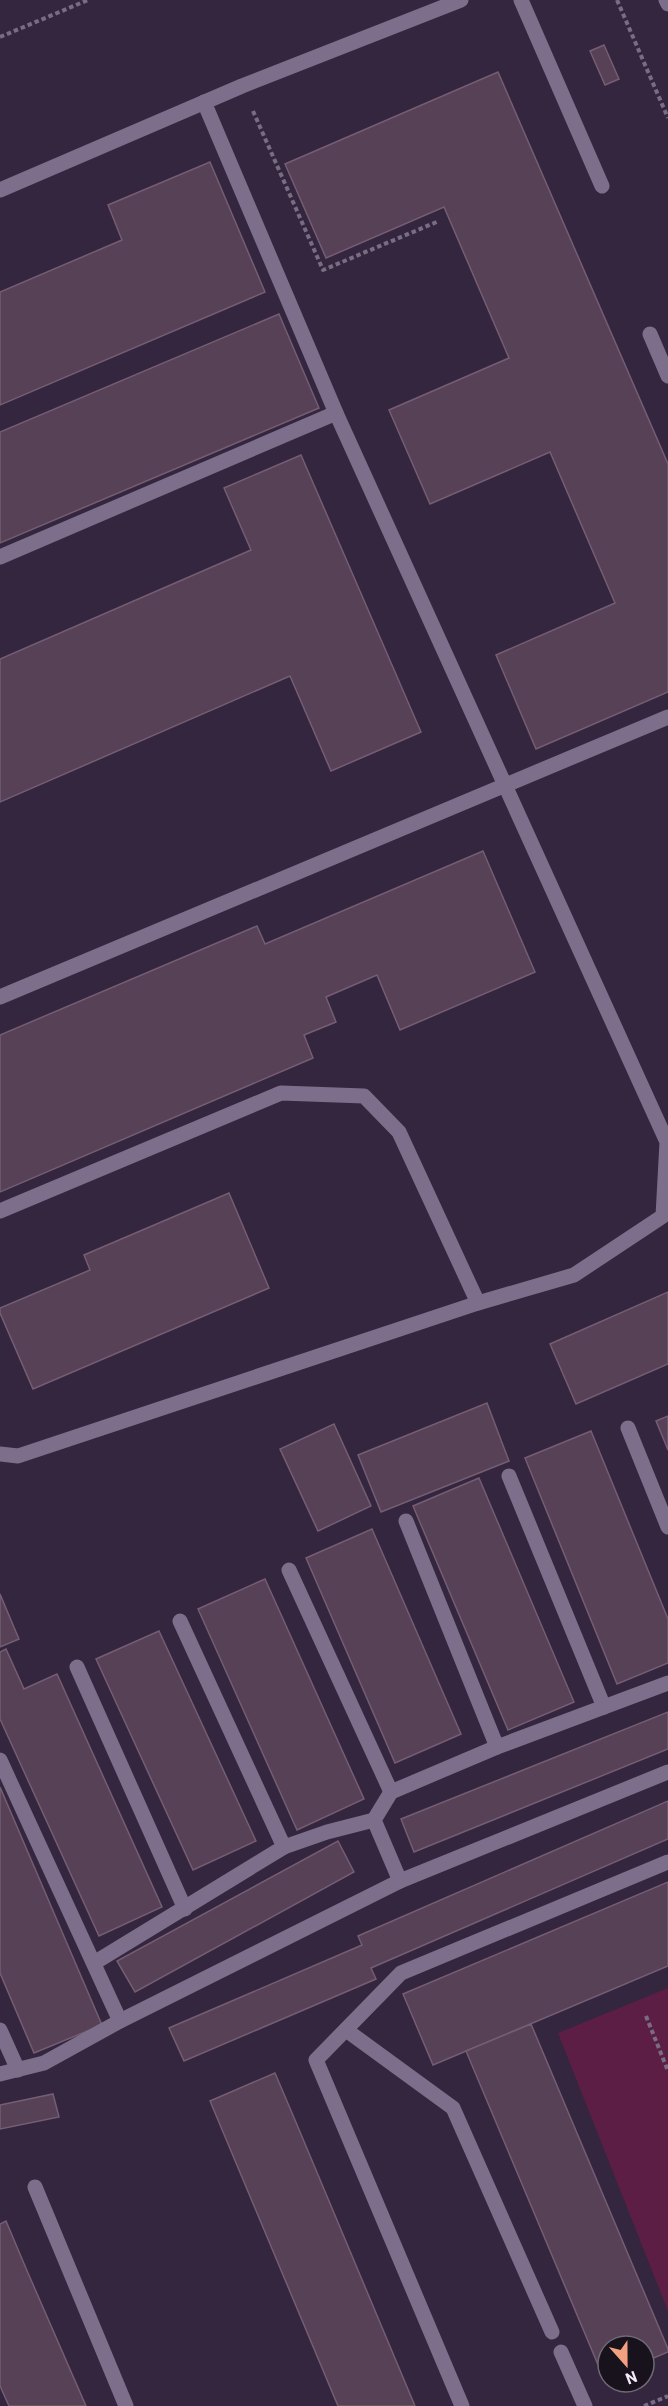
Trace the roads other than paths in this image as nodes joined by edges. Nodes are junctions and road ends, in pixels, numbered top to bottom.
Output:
1 (461, 0) edge
2 (521, 0) edge
3 (204, 102) junction
4 (602, 186) dead end
5 (0, 190) edge
6 (650, 334) dead end
7 (668, 376) edge
8 (336, 413) junction
9 (0, 557) edge
10 (668, 717) edge
11 (506, 785) junction
12 (0, 997) edge
13 (0, 1211) edge
14 (478, 1303) junction
15 (628, 1428) dead end
16 (0, 1454) edge
17 (509, 1476) dead end
18 (406, 1521) dead end
19 (668, 1527) edge
20 (289, 1570) dead end
21 (180, 1621) dead end
22 (77, 1667) dead end
23 (668, 1683) edge
24 (604, 1707) junction
25 (497, 1746) junction
26 (0, 1760) edge
27 (668, 1772) edge
28 (391, 1792) junction
29 (374, 1820) junction
30 (284, 1848) junction
31 (668, 1862) edge
32 (400, 1881) junction
33 (186, 1909) junction
34 (94, 1963) junction
35 (120, 2021) junction
36 (0, 2030) edge
37 (346, 2030) junction
38 (18, 2070) junction
39 (0, 2074) edge
40 (35, 2187) dead end
41 (552, 2332) dead end
42 (561, 2352) dead end
43 (126, 2406) edge
44 (462, 2406) edge
45 (585, 2406) edge

1 - 3 lane
2 - 4 lane
3 - 5 lane
3 - 8 lane
6 - 7 lane
8 - 9 lane
8 - 11 lane
10 - 11 lane
11 - 12 lane
11 - 14 lane
13 - 14 lane
14 - 16 lane
15 - 19 lane
17 - 24 lane
18 - 25 lane
20 - 28 lane
21 - 30 lane
22 - 33 lane
23 - 24 lane
24 - 25 lane
25 - 28 lane
26 - 34 lane
27 - 32 lane
28 - 29 lane
29 - 30 lane
29 - 32 lane
30 - 33 lane
31 - 37 lane
32 - 35 lane
33 - 34 lane
34 - 35 lane
35 - 38 lane
36 - 38 lane
37 - 41 lane
37 - 44 lane
38 - 39 lane
40 - 43 lane
42 - 45 lane

